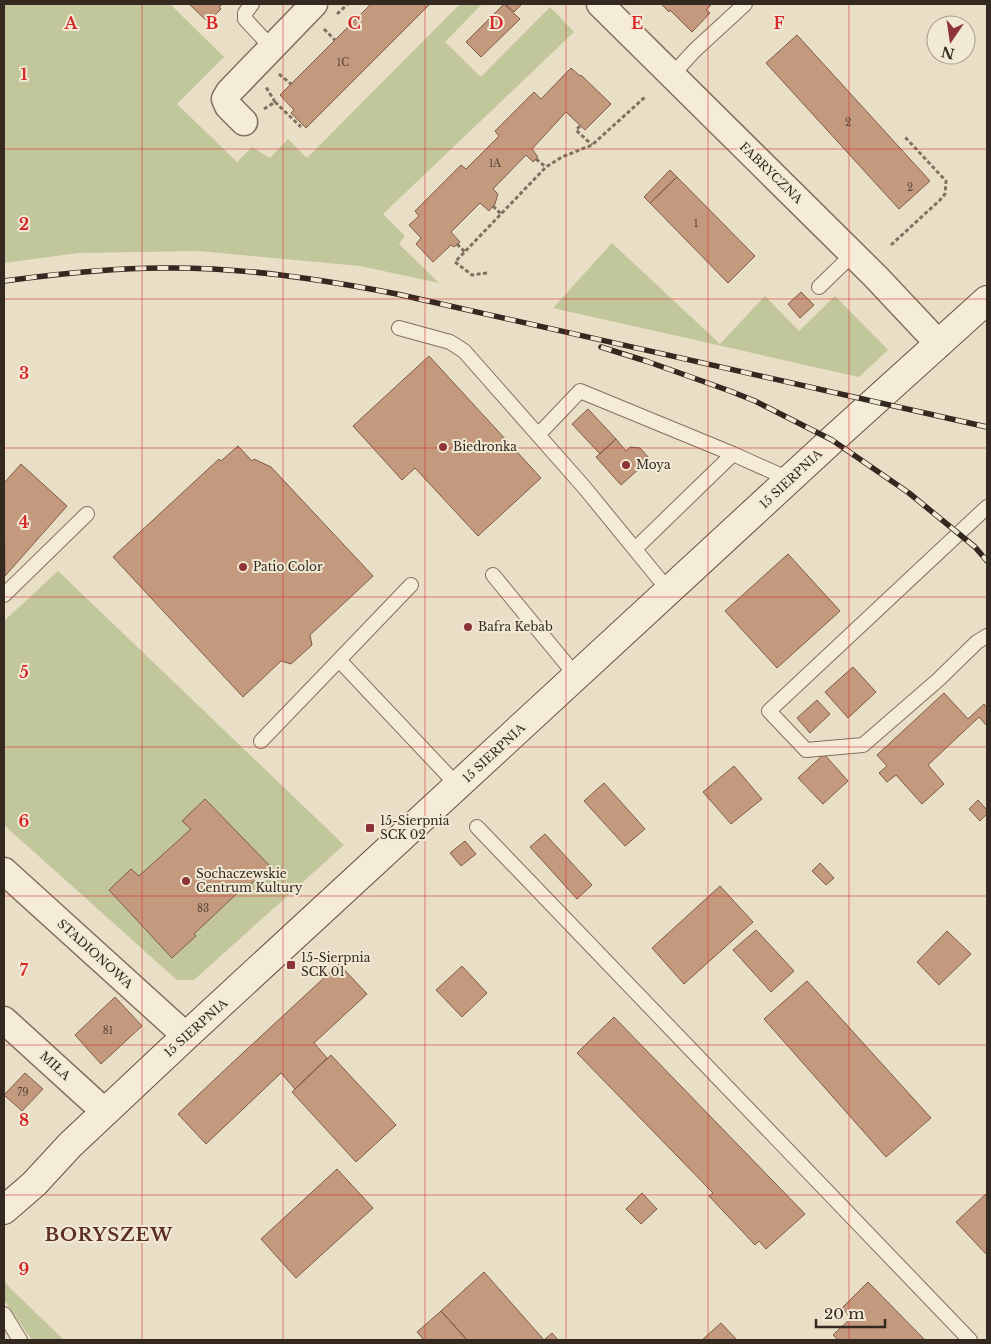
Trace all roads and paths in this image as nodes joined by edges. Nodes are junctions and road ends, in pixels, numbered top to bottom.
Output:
1 (252, 4) edge
2 (314, 4) edge
3 (600, 4) edge
4 (745, 4) edge
5 (323, 28) dead end
6 (336, 40) dead end
7 (271, 47) junction
8 (278, 73) dead end
9 (672, 75) junction
10 (291, 84) dead end
11 (645, 97) dead end
12 (275, 102) dead end
13 (244, 122) dead end
14 (580, 126) dead end
15 (301, 128) dead end
16 (904, 136) dead end
17 (592, 145) junction
18 (536, 159) dead end
19 (546, 167) junction
20 (492, 206) dead end
21 (501, 214) junction
22 (457, 244) dead end
23 (892, 245) dead end
24 (465, 252) junction
25 (853, 254) junction
26 (487, 274) dead end
27 (819, 287) dead end
28 (987, 300) edge
29 (399, 328) dead end
30 (939, 344) junction
31 (538, 435) junction
32 (733, 454) junction
33 (791, 480) junction
34 (987, 507) edge
35 (87, 514) dead end
36 (635, 550) junction
37 (493, 575) dead end
38 (411, 584) dead end
39 (669, 591) junction
40 (4, 595) edge
41 (982, 639) edge
42 (987, 652) edge
43 (340, 660) junction
44 (577, 677) junction
45 (261, 741) dead end
46 (458, 786) junction
47 (478, 827) dead end
48 (4, 871) edge
49 (4, 1020) edge
50 (186, 1036) junction
51 (105, 1112) junction
52 (4, 1210) edge
53 (4, 1314) edge
54 (20, 1340) edge
55 (970, 1340) edge

1 - 7 lane
2 - 7 street
3 - 9 street, FABRYCZNA
4 - 9 lane
5 - 6 path
7 - 13 street
8 - 10 path
9 - 25 street, FABRYCZNA
11 - 17 path
12 - 15 path
14 - 17 path
16 - 23 path
17 - 19 path
18 - 19 path
19 - 21 path
20 - 21 path
21 - 24 path
22 - 24 path
24 - 26 path
25 - 27 lane
25 - 30 street, FABRYCZNA
28 - 30 main road, 15 SIERPNIA
29 - 31 lane
30 - 33 main road, 15 SIERPNIA
31 - 32 lane
31 - 36 lane
32 - 33 lane
32 - 36 lane
33 - 39 main road, 15 SIERPNIA
34 - 41 lane
35 - 40 lane
36 - 39 lane
37 - 44 lane
38 - 43 lane
39 - 44 main road, 15 SIERPNIA
41 - 42 lane
43 - 45 lane
43 - 46 lane
44 - 46 main road, 15 SIERPNIA
46 - 50 main road, 15 SIERPNIA
47 - 55 lane
48 - 50 street, STADIONOWA
49 - 51 street, MIŁA
50 - 51 main road, 15 SIERPNIA
51 - 52 main road, 15 SIERPNIA
53 - 54 lane

